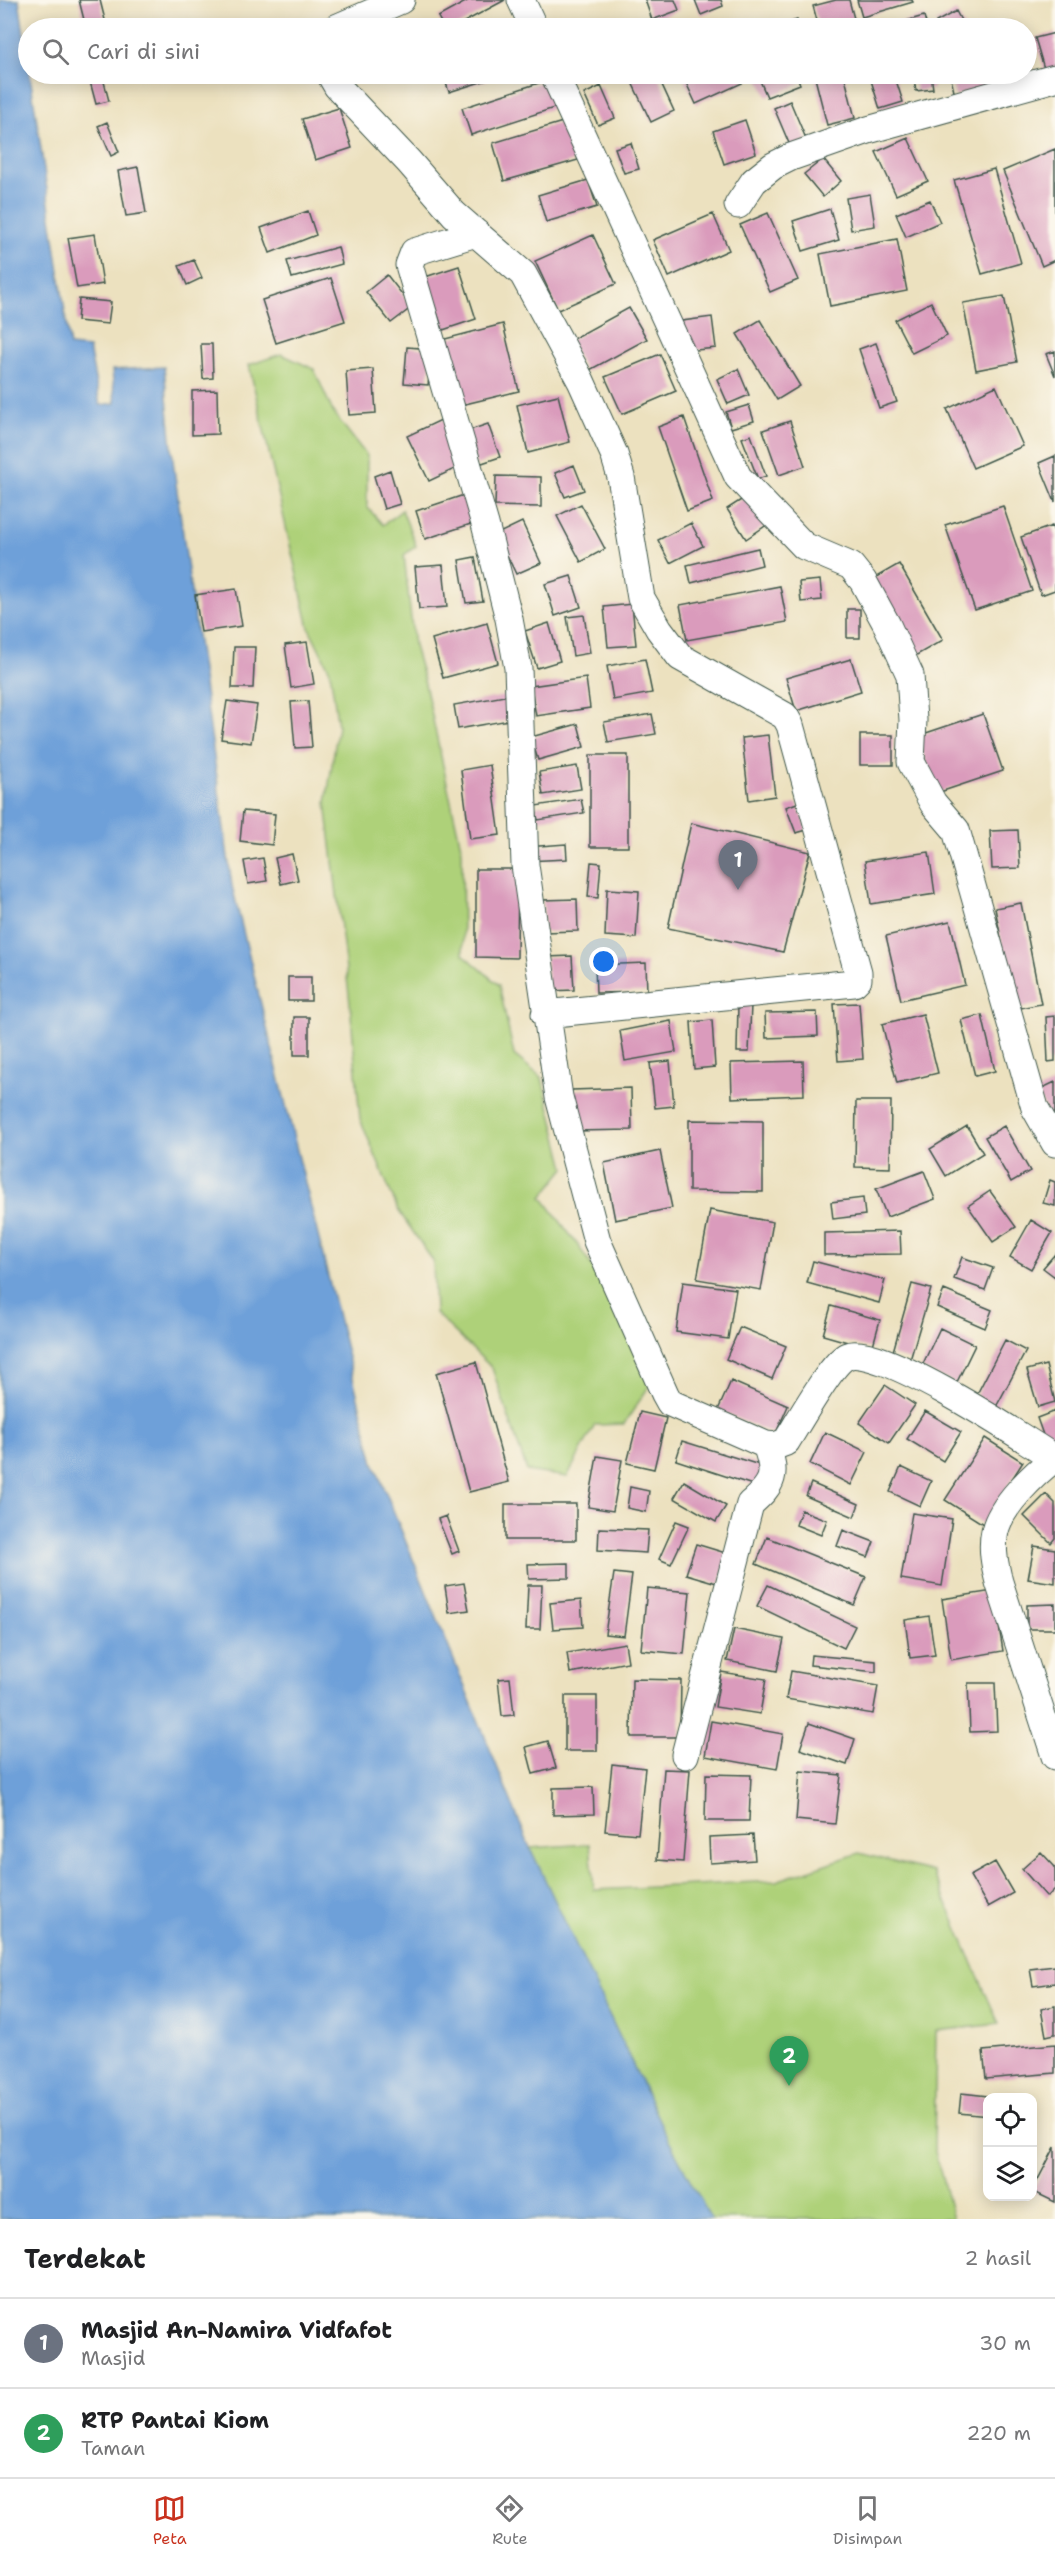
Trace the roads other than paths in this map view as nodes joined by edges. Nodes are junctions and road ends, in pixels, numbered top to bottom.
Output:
1 (401, 0) edge
2 (521, 0) edge
3 (359, 18) edge
4 (529, 18) edge
5 (1055, 78) edge
6 (1037, 83) edge
7 (336, 84) edge
8 (560, 84) edge
9 (1033, 84) edge
10 (738, 205) dead end
11 (476, 233) junction
12 (545, 1014) junction
13 (1055, 1143) edge
14 (766, 1445) junction
15 (1055, 1458) edge
16 (685, 1755) dead end
17 (1055, 1756) edge

1 - 3 street
2 - 4 street
5 - 6 street
7 - 11 street
8 - 13 street
9 - 10 street
11 - 12 street
11 - 12 street
12 - 14 street
14 - 15 street
14 - 16 street
15 - 17 street

